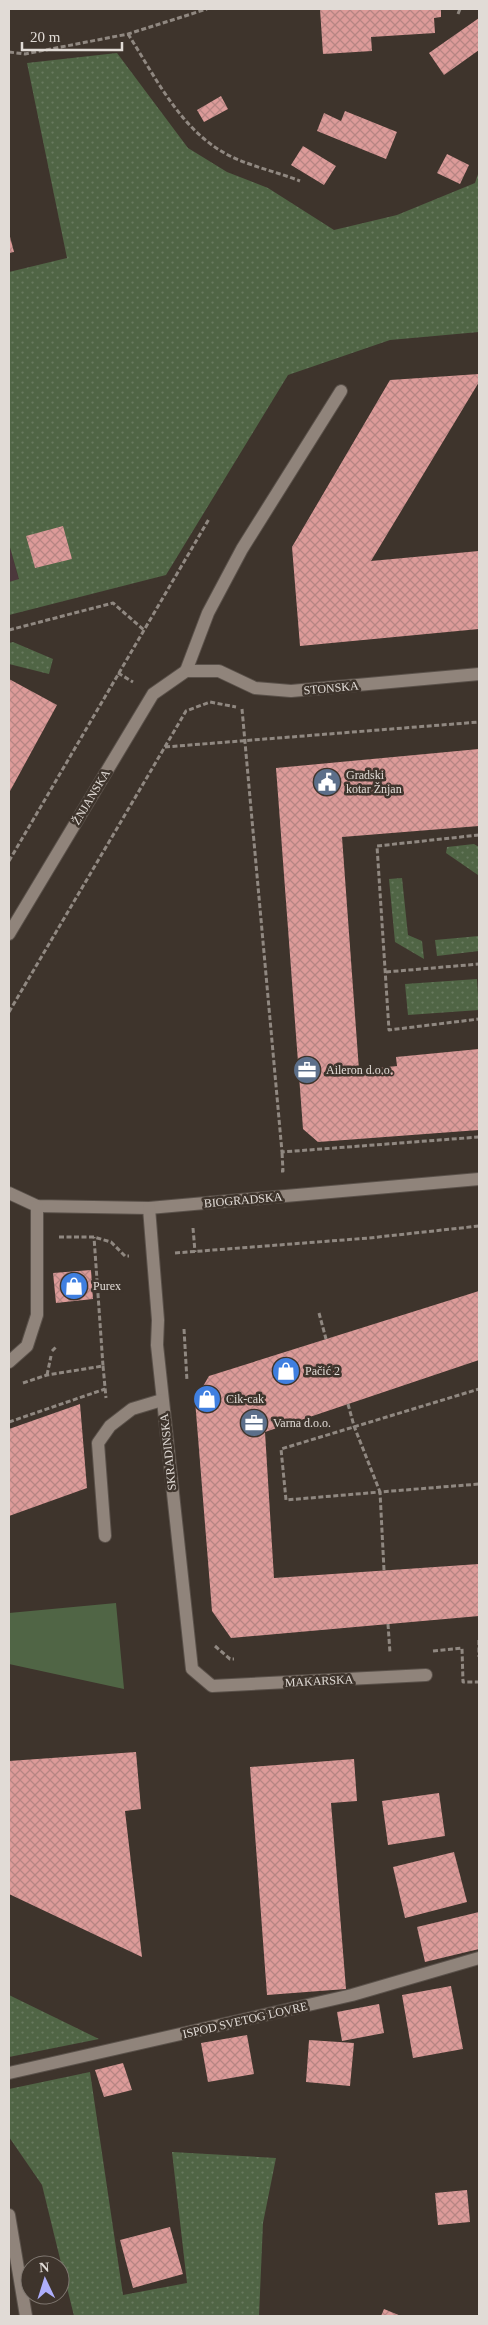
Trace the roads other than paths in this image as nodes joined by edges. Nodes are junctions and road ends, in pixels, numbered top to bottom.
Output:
1 (341, 391) dead end
2 (186, 671) junction
3 (479, 674) edge
4 (9, 934) edge
5 (479, 1179) edge
6 (9, 1193) edge
7 (37, 1206) junction
8 (149, 1208) junction
9 (9, 1362) edge
10 (162, 1400) junction
11 (106, 1536) dead end
12 (426, 1676) dead end
13 (212, 1686) joint
14 (479, 1958) edge
15 (9, 2074) edge
16 (9, 2215) edge
17 (26, 2316) edge

1 - 2 street
2 - 3 street, STONSKA
2 - 4 street, ŽNJANSKA
5 - 8 street, BIOGRADSKA
6 - 7 street, BIOGRADSKA
7 - 8 street, BIOGRADSKA
7 - 9 street
8 - 10 street, SKRADINSKA
10 - 11 street
10 - 13 street, SKRADINSKA
12 - 13 street, MAKARSKA
14 - 15 street, ISPOD SVETOG LOVRE
16 - 17 street

